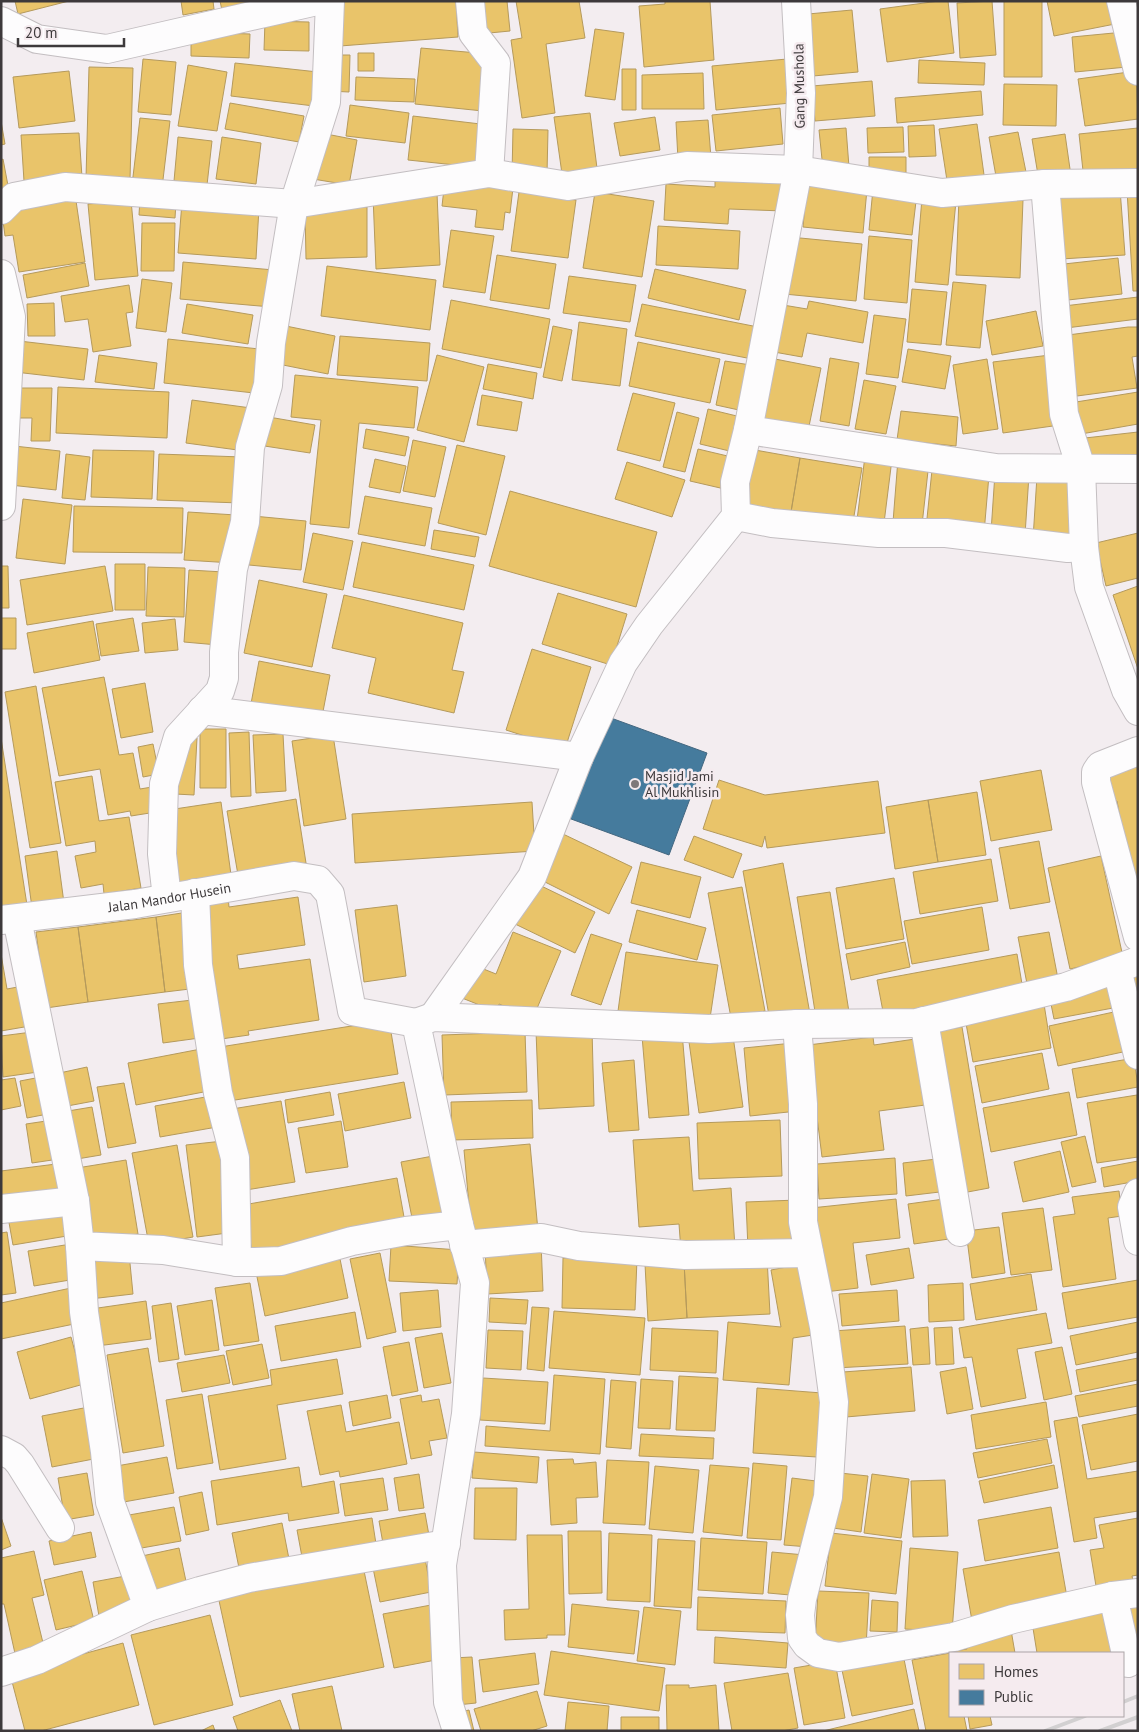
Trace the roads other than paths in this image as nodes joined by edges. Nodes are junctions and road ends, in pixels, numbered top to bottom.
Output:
1 (317, 1) edge
2 (330, 1) edge
3 (470, 1) edge
4 (796, 1) edge
5 (1121, 1) edge
6 (1, 21) edge
7 (1138, 71) edge
8 (798, 170) junction
9 (489, 173) junction
10 (1138, 183) edge
11 (1045, 184) junction
12 (294, 204) junction
13 (1, 210) edge
14 (1, 274) edge
15 (748, 430) junction
16 (1081, 468) junction
17 (1138, 469) edge
18 (1, 506) edge
19 (736, 516) junction
20 (1084, 547) junction
21 (202, 710) junction
22 (1138, 711) edge
23 (1138, 751) edge
24 (579, 757) junction
25 (195, 893) junction
26 (167, 898) junction
27 (9, 919) edge
28 (1138, 937) edge
29 (1127, 965) edge
30 (425, 1020) junction
31 (924, 1021) junction
32 (797, 1024) junction
33 (1138, 1056) edge
34 (1138, 1192) edge
35 (75, 1200) junction
36 (1, 1209) edge
37 (960, 1232) dead end
38 (461, 1235) junction
39 (1138, 1242) edge
40 (80, 1246) junction
41 (809, 1253) junction
42 (237, 1262) junction
43 (1, 1450) edge
44 (60, 1528) dead end
45 (446, 1544) junction
46 (1126, 1595) edge
47 (148, 1607) junction
48 (1128, 1663) dead end
49 (1, 1672) edge
50 (457, 1731) edge

1 - 6 street
2 - 12 street
3 - 9 street
4 - 8 street, Gang Mushola
5 - 7 street
8 - 9 street
8 - 11 street
8 - 15 street, Gang Mushola
9 - 12 street
10 - 11 street
11 - 16 street
12 - 13 street
12 - 21 street
14 - 18 street
15 - 16 street
15 - 19 street, Gang Mushola
16 - 17 street
16 - 20 street
19 - 20 street
19 - 24 street
20 - 22 street
21 - 24 street
21 - 26 street
23 - 28 street
24 - 30 street
25 - 26 street, Jalan Mandor Husein
25 - 30 street, Jalan Mandor Husein
25 - 42 street
26 - 27 street, Jalan Mandor Husein
27 - 35 street
29 - 31 street
29 - 33 street
30 - 32 street
30 - 38 street
31 - 32 street
31 - 37 street
32 - 41 street
34 - 39 street
35 - 36 street
35 - 40 street
38 - 41 street
38 - 42 street
38 - 45 street
40 - 42 street
40 - 47 street
41 - 46 street
43 - 44 street
45 - 47 street
45 - 50 street
46 - 48 street
47 - 49 street

